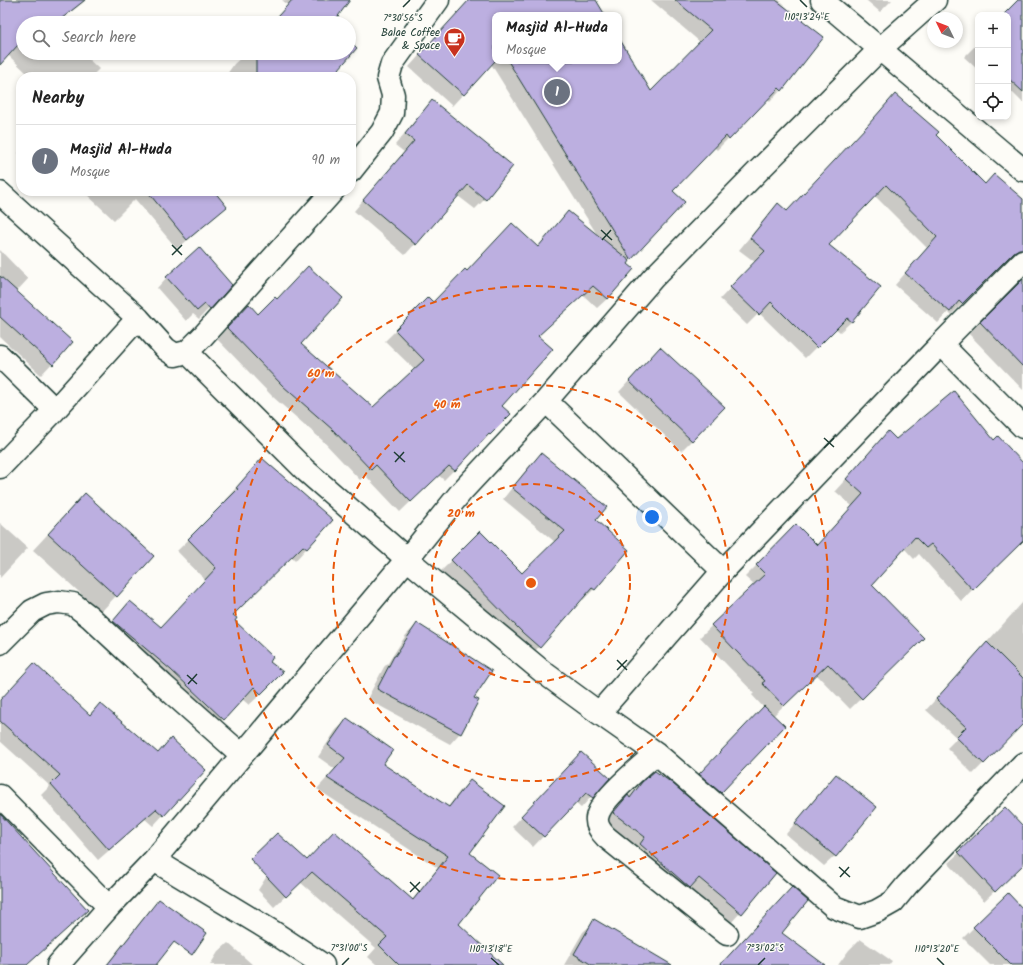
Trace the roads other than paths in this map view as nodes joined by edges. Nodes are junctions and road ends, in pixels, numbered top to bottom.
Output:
1 (438, 0) edge
2 (822, 0) edge
3 (935, 0) edge
4 (880, 49) junction
5 (356, 165) edge
6 (1023, 170) edge
7 (0, 193) edge
8 (328, 196) edge
9 (1023, 261) edge
10 (138, 318) junction
11 (941, 344) junction
12 (187, 352) junction
13 (0, 356) edge
14 (546, 401) junction
15 (55, 410) junction
16 (1023, 427) edge
17 (0, 467) edge
18 (407, 559) junction
19 (723, 571) junction
20 (0, 644) edge
21 (599, 713) junction
22 (656, 753) junction
23 (242, 755) junction
24 (1023, 764) edge
25 (0, 796) edge
26 (154, 860) junction
27 (109, 907) junction
28 (727, 934) dead end
29 (58, 965) edge
30 (323, 965) edge

1 - 5 street
2 - 4 street
3 - 4 street
4 - 6 street
4 - 14 street
7 - 10 street
8 - 12 street
9 - 11 street
10 - 12 street
10 - 15 street
11 - 16 street
11 - 19 street
12 - 18 street
13 - 15 street
14 - 18 street
14 - 19 street
15 - 17 street
18 - 21 street
18 - 23 street
19 - 21 street
20 - 23 street
21 - 22 street
22 - 24 street
22 - 28 street
23 - 26 street
25 - 27 street
26 - 27 street
26 - 30 street
27 - 29 street

